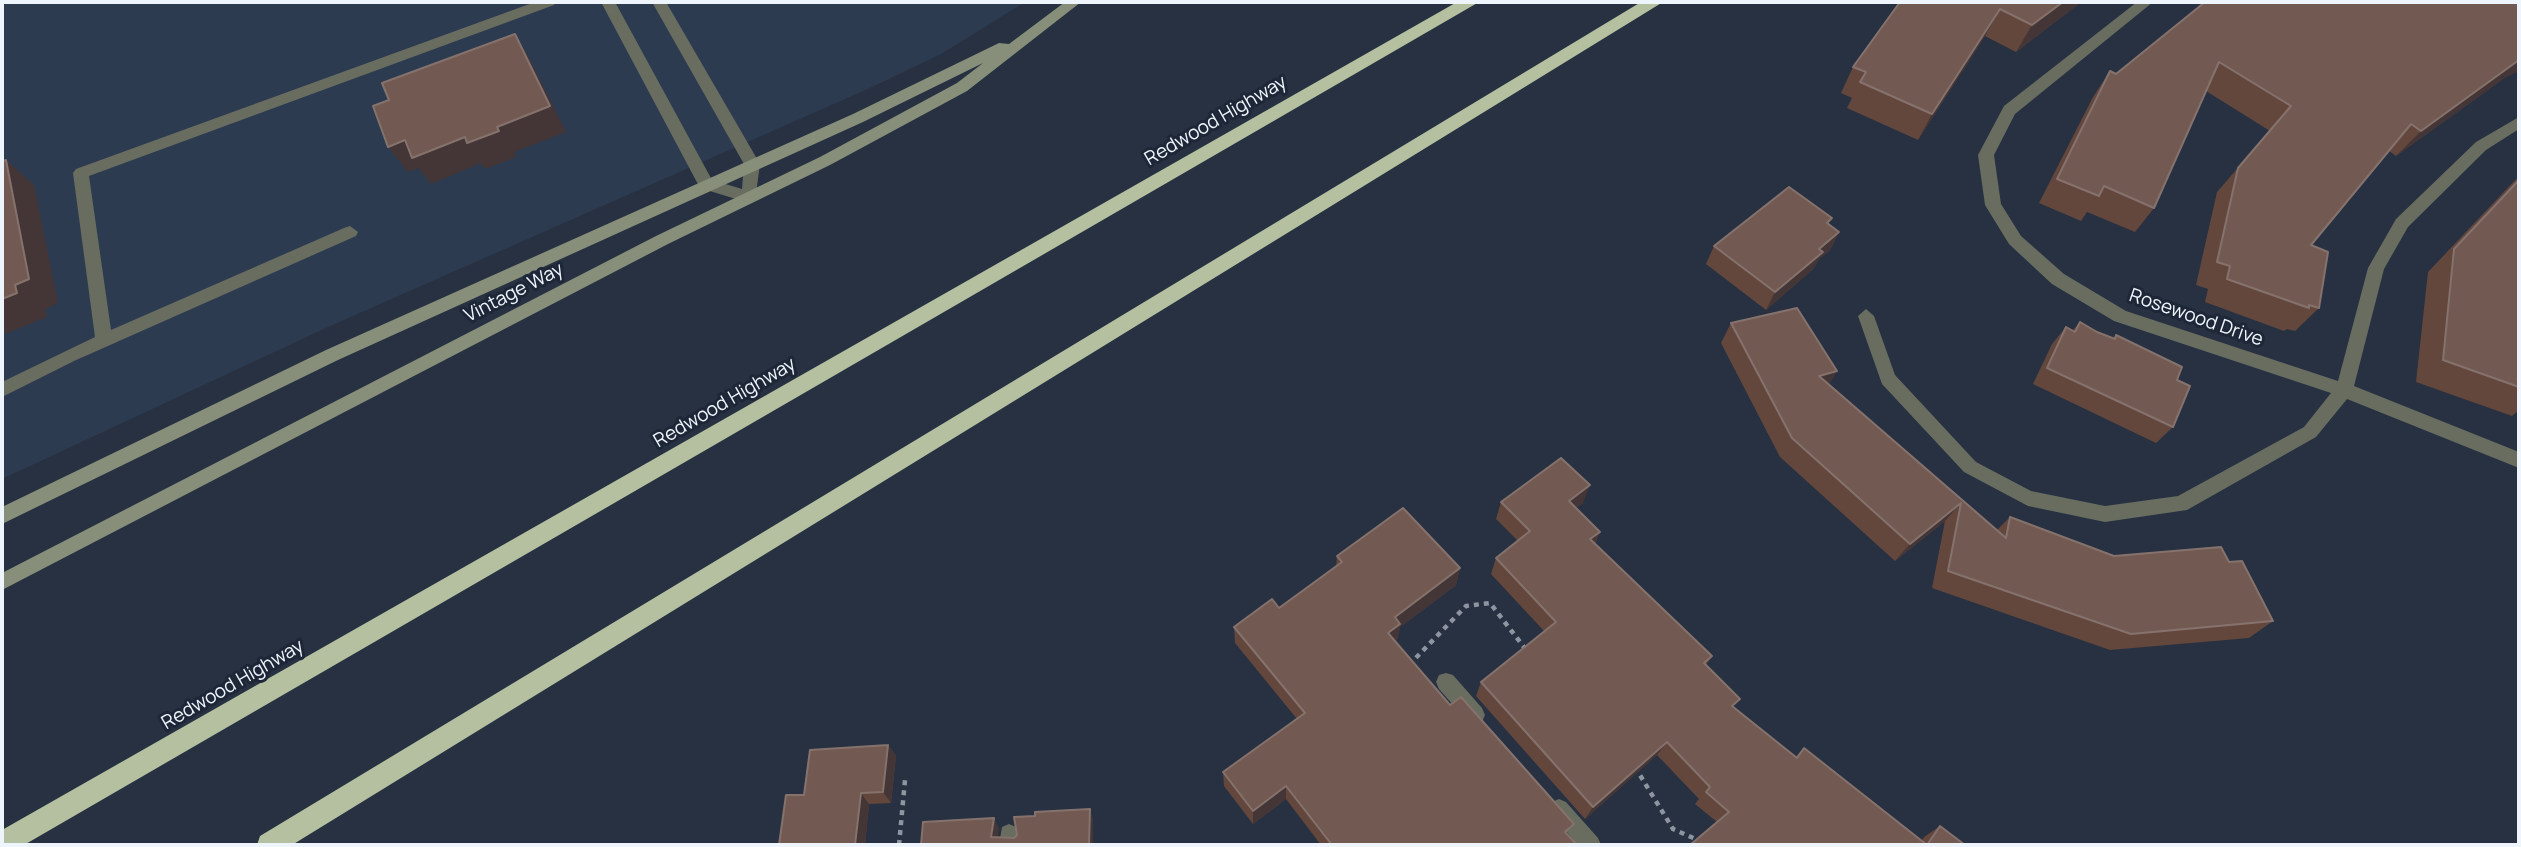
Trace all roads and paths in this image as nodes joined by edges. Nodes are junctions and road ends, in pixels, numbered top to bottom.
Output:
1 (549, 2) edge
2 (608, 2) edge
3 (659, 2) edge
4 (1074, 2) edge
5 (1470, 2) edge
6 (1654, 2) edge
7 (2146, 2) edge
8 (1039, 31) junction
9 (2519, 122) edge
10 (752, 164) junction
11 (706, 184) junction
12 (749, 197) junction
13 (350, 232) dead end
14 (1866, 316) dead end
15 (104, 340) junction
16 (2, 390) edge
17 (2344, 390) junction
18 (2519, 460) edge
19 (2, 516) edge
20 (2, 582) edge
21 (1446, 682) dead end
22 (1491, 733) edge
23 (905, 780) dead end
24 (1546, 794) edge
25 (2, 844) edge
26 (269, 845) edge
27 (899, 845) edge
28 (1591, 845) edge

1 - 15 street
2 - 11 street
3 - 10 street
4 - 8 street, Vintage Way
5 - 25 highway, Redwood Highway
6 - 26 highway
7 - 17 street, Rosewood Drive
8 - 10 street, Vintage Way
8 - 12 street, Vintage Way
9 - 17 street
10 - 11 street, Vintage Way
10 - 12 street
11 - 12 street
11 - 19 street, Vintage Way
12 - 20 street, Vintage Way
13 - 15 street
14 - 17 street
15 - 16 street
17 - 18 street, Rosewood Drive
21 - 22 street
23 - 27 path
24 - 28 street

